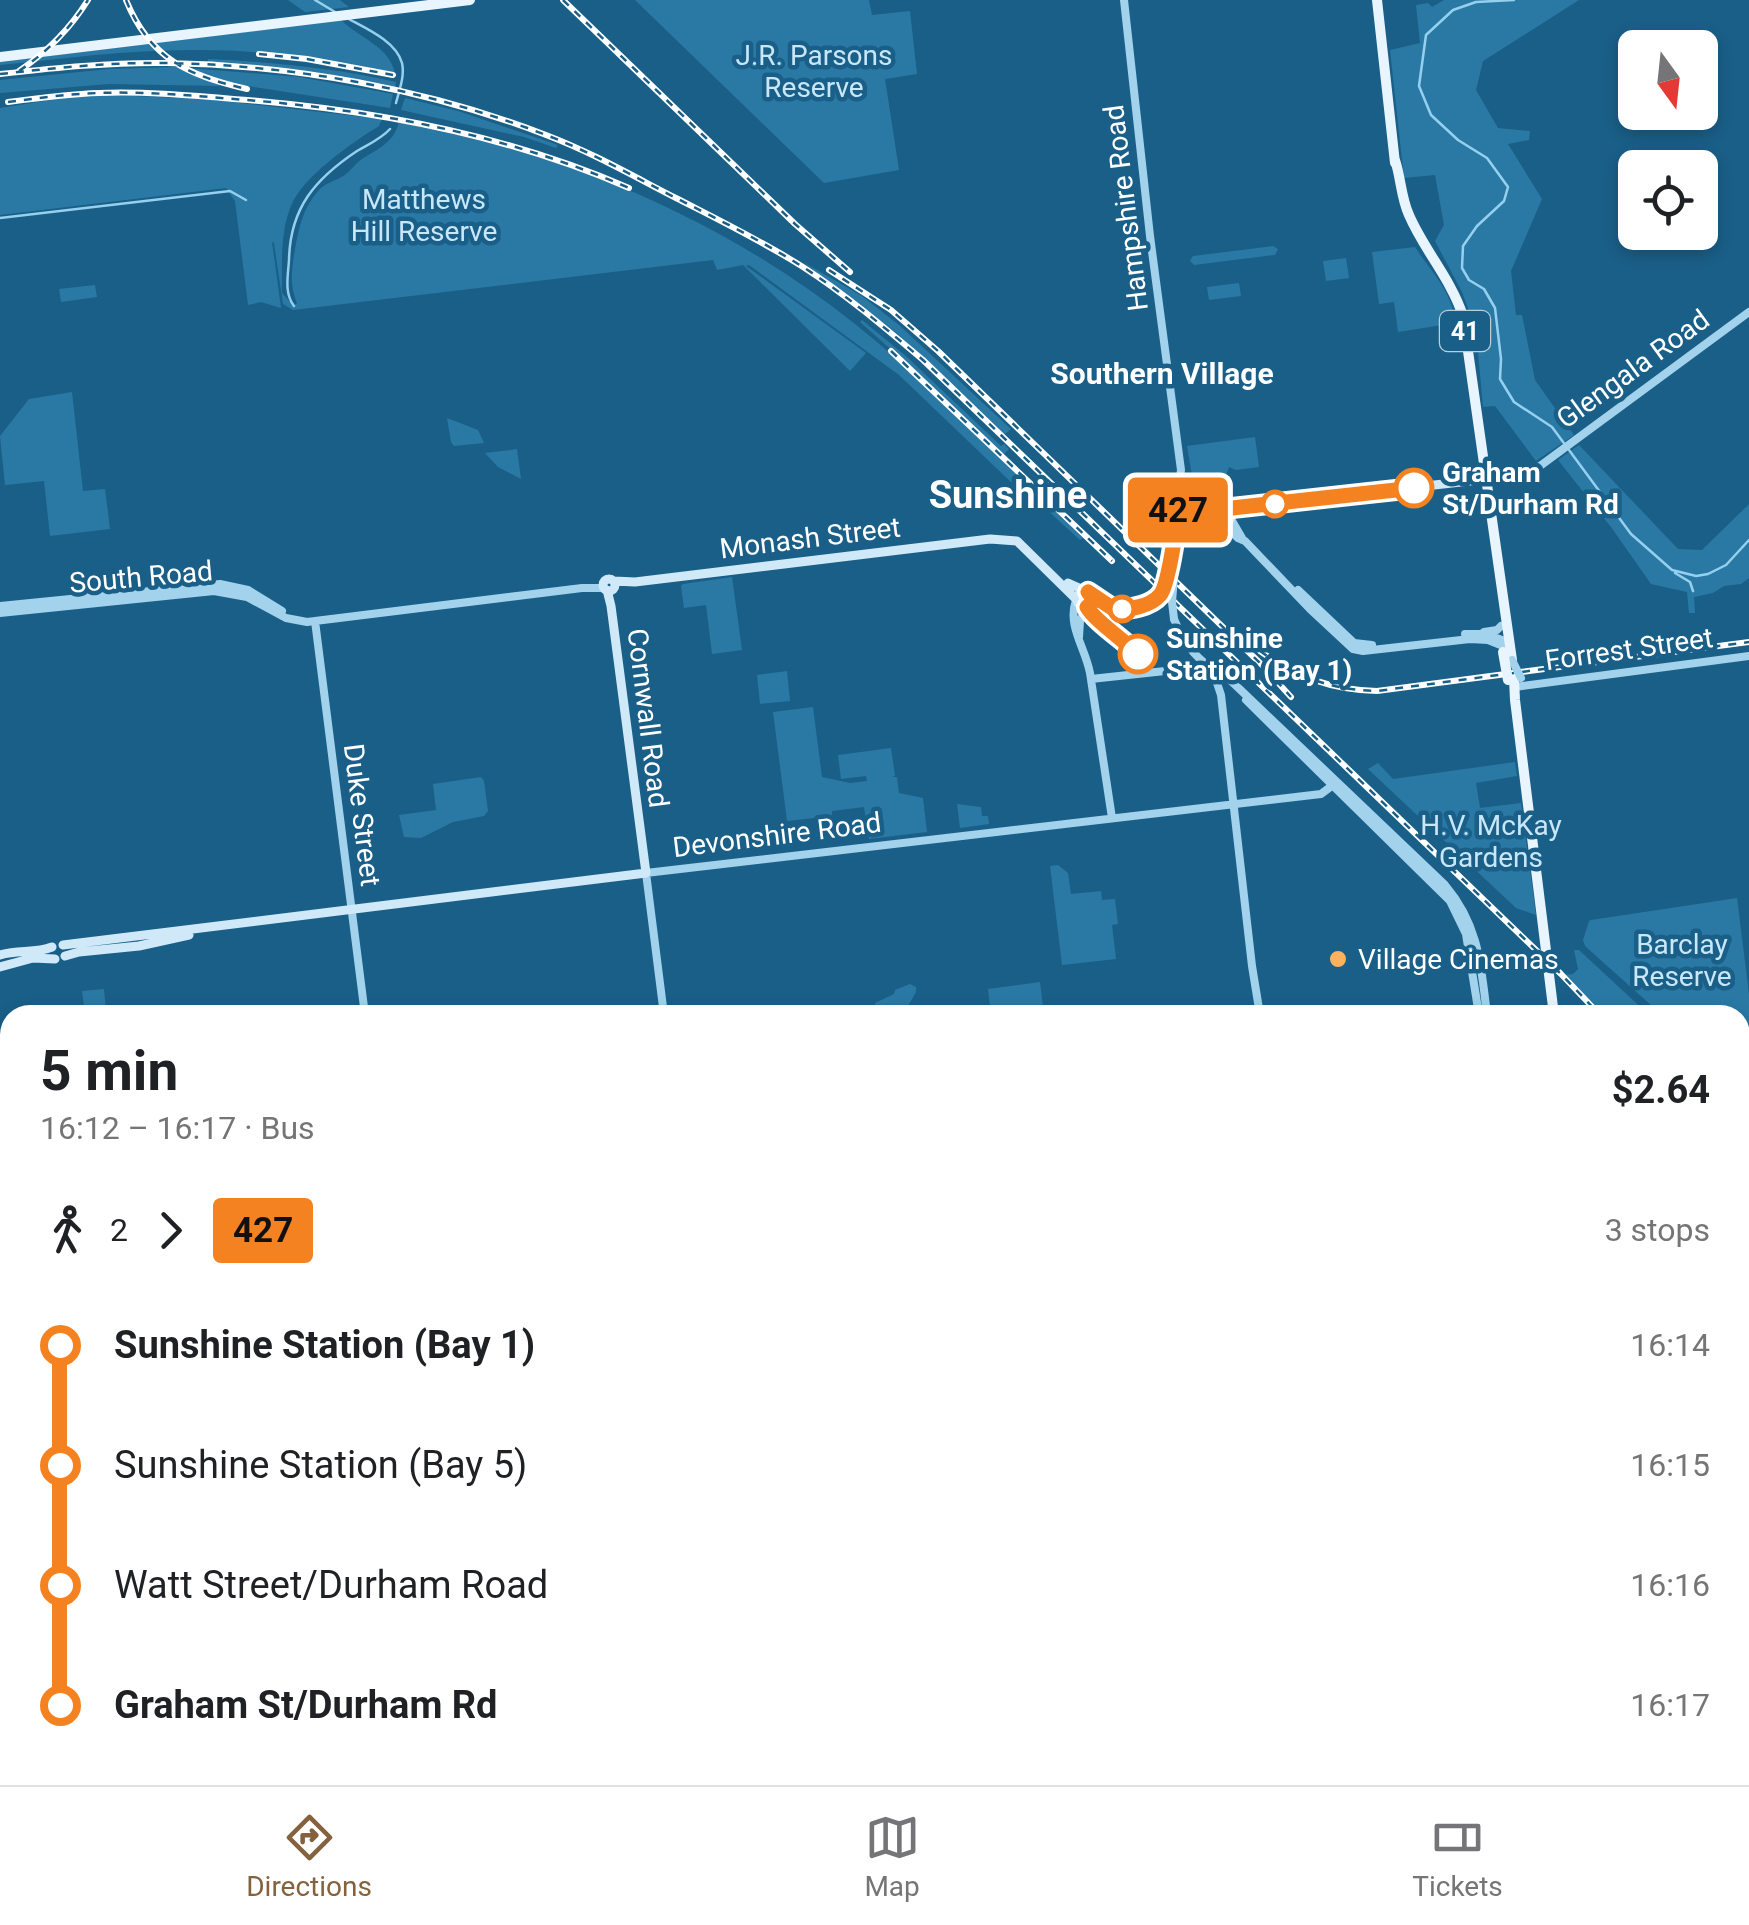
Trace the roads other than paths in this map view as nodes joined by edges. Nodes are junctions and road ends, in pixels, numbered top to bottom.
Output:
1 (470, 0) edge
2 (1124, 0) edge
3 (1377, 0) edge
4 (0, 56) edge
5 (1749, 312) edge
6 (1181, 470) junction
7 (1484, 480) junction
8 (1191, 495) junction
9 (1177, 503) junction
10 (1155, 508) dead end
11 (1192, 508) junction
12 (1225, 516) junction
13 (1174, 534) junction
14 (1173, 564) junction
15 (1044, 565) junction
16 (1497, 568) junction
17 (609, 586) junction
18 (1087, 592) junction
19 (1076, 600) junction
20 (1087, 607) junction
21 (0, 610) edge
22 (1115, 610) junction
23 (314, 621) junction
24 (1501, 626) junction
25 (1474, 633) junction
26 (1078, 637) junction
27 (1419, 642) junction
28 (1507, 649) junction
29 (1749, 656) edge
30 (1092, 679) junction
31 (1222, 680) junction
32 (1514, 682) junction
33 (1335, 784) junction
34 (1234, 804) junction
35 (1112, 818) junction
36 (646, 872) junction
37 (352, 908) junction
38 (323, 912) junction
39 (226, 926) junction
40 (354, 931) junction
41 (58, 946) junction
42 (60, 958) junction
43 (3, 960) edge
44 (364, 1005) edge
45 (663, 1005) edge
46 (1259, 1005) edge
47 (1477, 1005) edge
48 (1486, 1005) edge
49 (1557, 1005) edge

1 - 4 main road
2 - 6 street, Hampshire Road
3 - 7 main road, 41
5 - 7 street, Glengala Road
6 - 8 street, Hampshire Road
6 - 9 street, Hampshire Road
7 - 12 main road
7 - 16 main road, 41
8 - 9 main road
8 - 11 main road
8 - 12 main road
9 - 11 main road
9 - 13 main road, Hampshire Road
10 - 13 main road
11 - 12 main road
11 - 14 main road, Hampshire Road
12 - 27 street
13 - 14 main road, Hampshire Road
14 - 22 main road, Hampshire Road, bridge
14 - 31 street, Hampshire Road, bridge
15 - 17 main road, Monash Street
15 - 18 main road
15 - 19 main road
16 - 24 main road, 41
16 - 28 main road, 41
17 - 23 street, Monash Street
17 - 36 main road, Cornwall Road
18 - 19 main road
18 - 20 main road
18 - 22 main road
19 - 20 main road
19 - 26 street
20 - 22 main road, Hampshire Road
20 - 26 street
21 - 23 street, South Road
23 - 37 street, Duke Street
24 - 25 street
24 - 28 main road, 41
25 - 27 street
25 - 28 street
26 - 30 street
27 - 28 street
28 - 32 main road, 41, bridge
29 - 32 street, Forrest Street
30 - 31 street
30 - 35 street
31 - 33 street, Hampshire Road
31 - 34 street
32 - 49 main road, 41
33 - 34 street, Devonshire Road
33 - 47 street
33 - 48 street
34 - 35 street, Devonshire Road
34 - 46 street
35 - 36 street, Devonshire Road
36 - 37 main road, Devonshire Road
36 - 45 street, Cornwall Road
37 - 38 main road, Devonshire Road
37 - 40 street, Duke Street
38 - 39 main road, Devonshire Road
38 - 40 street
39 - 41 main road
39 - 42 main road
40 - 44 street, Duke Street
41 - 42 main road
41 - 43 main road
42 - 43 main road

